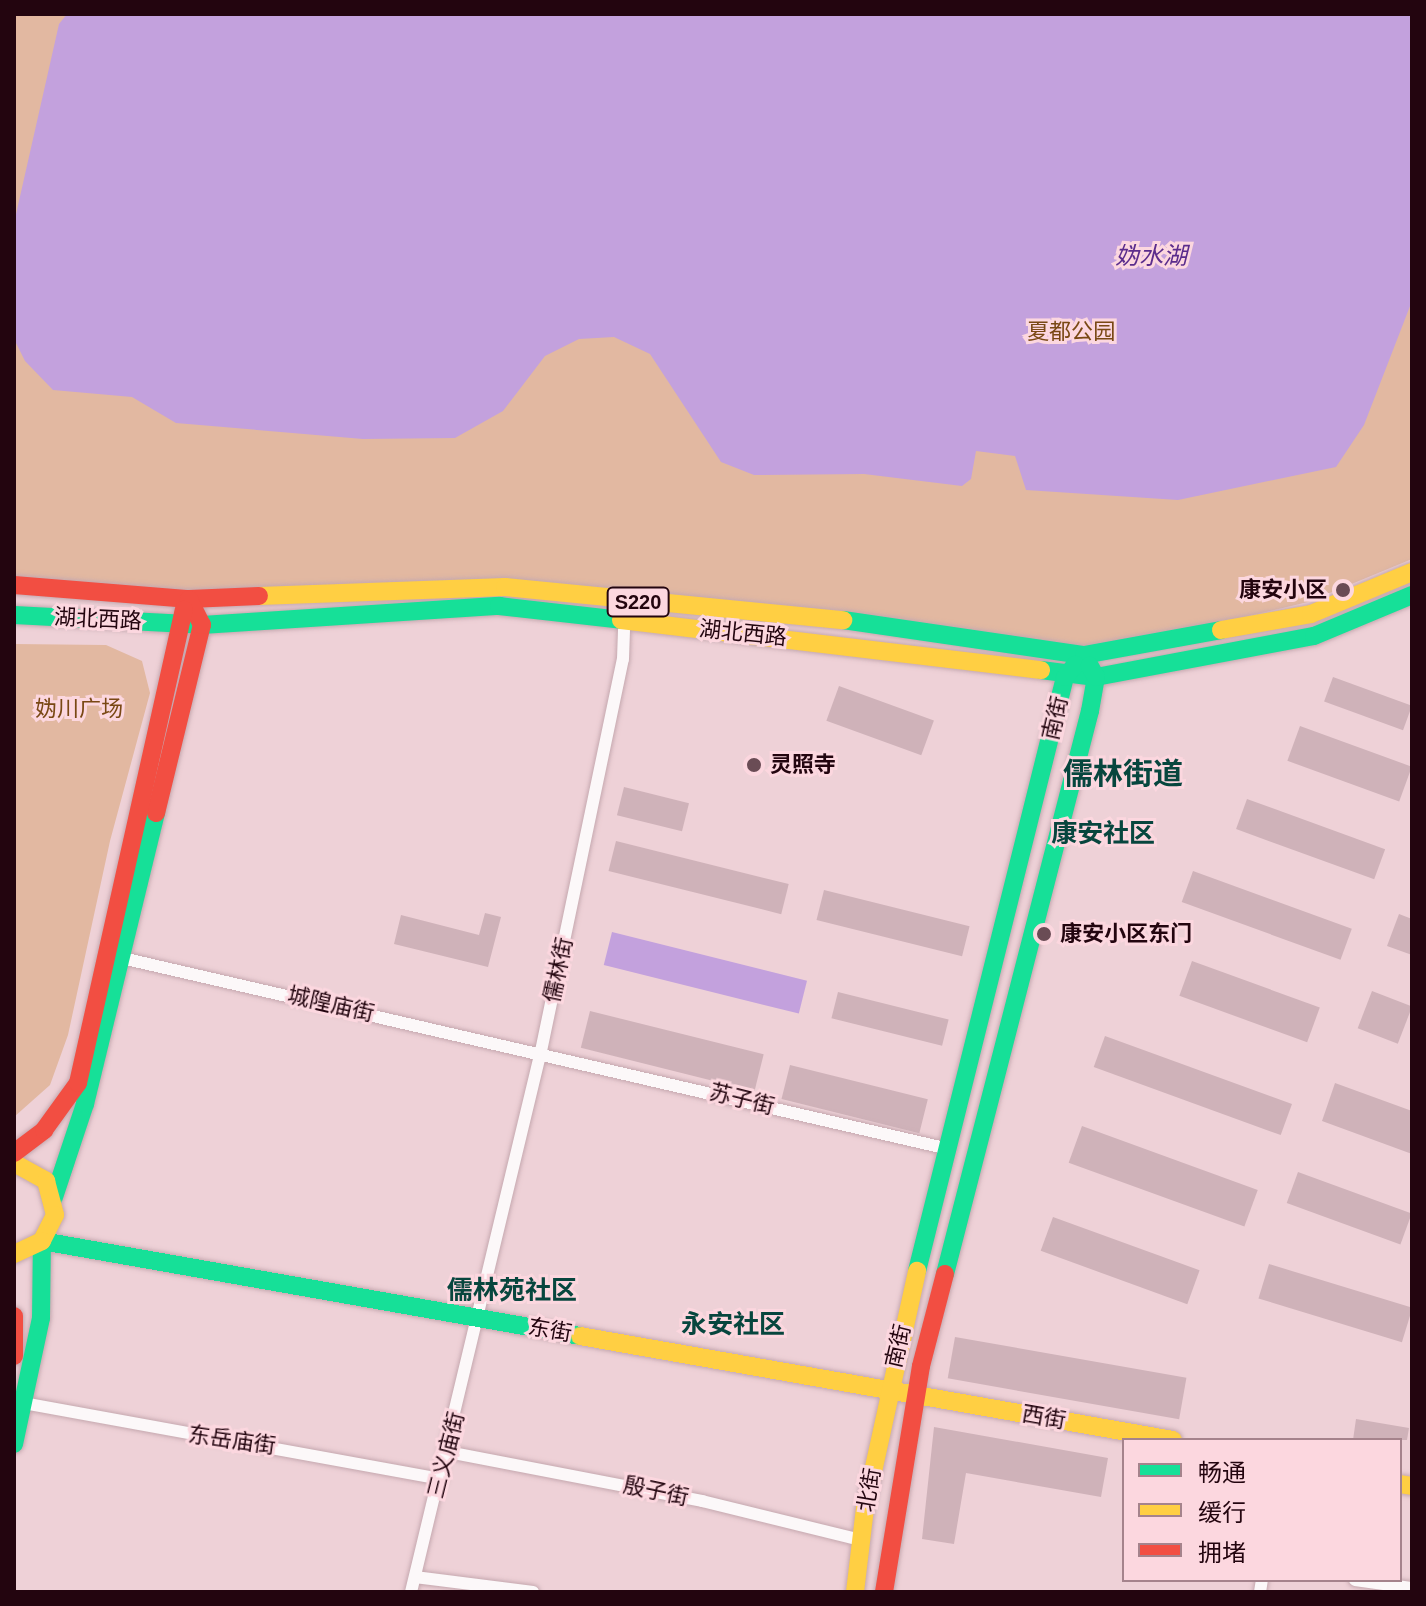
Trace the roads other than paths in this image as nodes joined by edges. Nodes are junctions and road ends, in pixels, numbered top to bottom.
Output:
1 (1412, 572) edge
2 (14, 585) edge
3 (1412, 595) edge
4 (189, 599) junction
5 (625, 601) junction
6 (14, 615) edge
7 (624, 621) junction
8 (177, 622) junction
9 (202, 625) junction
10 (1084, 655) junction
11 (1065, 677) junction
12 (1096, 677) junction
13 (122, 958) junction
14 (541, 1051) junction
15 (944, 1148) junction
16 (14, 1153) edge
17 (14, 1163) edge
18 (54, 1197) junction
19 (42, 1241) junction
20 (14, 1254) edge
21 (14, 1316) edge
22 (479, 1318) junction
23 (14, 1356) edge
24 (889, 1389) junction
25 (916, 1394) junction
26 (23, 1403) junction
27 (1162, 1438) edge
28 (14, 1444) edge
29 (448, 1452) junction
30 (441, 1479) junction
31 (861, 1540) junction
32 (415, 1577) junction
33 (1369, 1582) edge
34 (1412, 1588) edge
35 (411, 1592) edge
36 (533, 1592) edge
37 (855, 1592) edge
38 (884, 1592) edge

1 - 10 street, 湖北西路 / S220
2 - 4 street, 湖北西路 / S220
3 - 12 street, 湖北西路 / S220
4 - 5 street, 湖北西路 / S220
4 - 8 street
4 - 9 street
5 - 7 street, 儒林街
5 - 10 street, 湖北西路 / S220
6 - 8 street, 湖北西路 / S220
7 - 9 street, 湖北西路 / S220
7 - 11 street, 湖北西路 / S220
7 - 14 street, 儒林街
8 - 9 street, 湖北西路 / S220
8 - 16 street
9 - 13 street
10 - 11 street, 南街
10 - 12 street, 南街
11 - 12 street, 湖北西路 / S220
11 - 15 street, 南街
12 - 25 street, 南街
13 - 14 street, 城隍庙街
13 - 18 street
14 - 15 street, 苏子街
14 - 22 street, 儒林街
15 - 24 street, 南街
17 - 18 street
18 - 19 street
19 - 20 street
19 - 22 street, 东街
19 - 26 street
21 - 23 street
22 - 24 street, 东街
22 - 29 street, 三义庙街
24 - 25 street, 东街
24 - 31 street, 北街
25 - 27 street, 西街
25 - 38 street, 北街
26 - 28 street
26 - 30 street, 东岳庙街
29 - 30 street, 三义庙街
29 - 31 street, 殷子街
30 - 32 street, 三义庙街
31 - 37 street, 北街
32 - 35 street, 三义庙街
32 - 36 street
33 - 34 street

